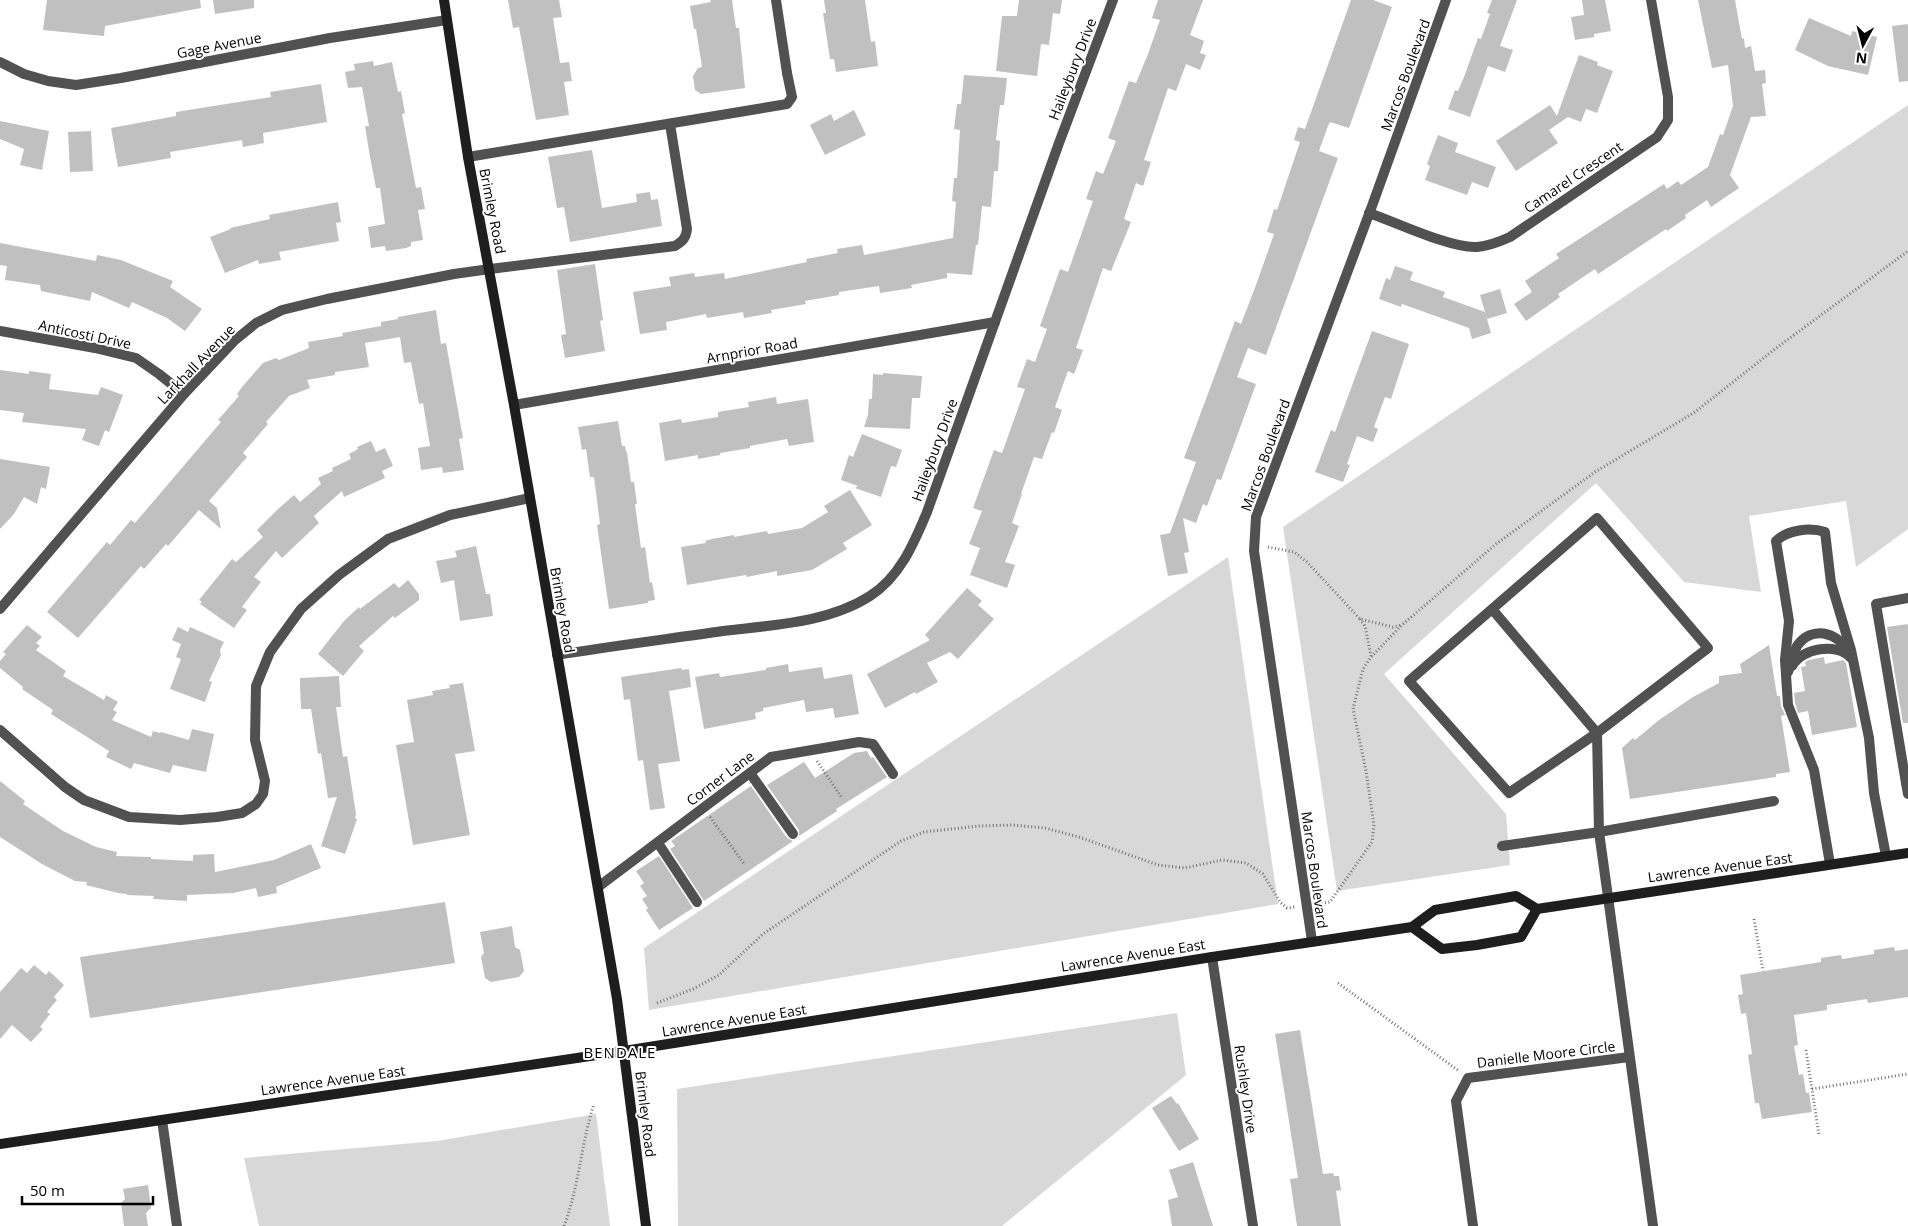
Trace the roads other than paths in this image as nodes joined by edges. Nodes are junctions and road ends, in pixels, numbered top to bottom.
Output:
1 (444, 0) edge
2 (776, 0) edge
3 (1113, 0) edge
4 (1446, 0) edge
5 (1651, 0) edge
6 (447, 20) junction
7 (0, 62) edge
8 (670, 124) junction
9 (468, 157) junction
10 (1369, 213) junction
11 (490, 270) junction
12 (995, 322) junction
13 (0, 331) edge
14 (184, 394) junction
15 (514, 405) junction
16 (530, 498) junction
17 (1908, 598) edge
18 (0, 609) edge
19 (1492, 609) junction
20 (557, 655) junction
21 (1853, 661) junction
22 (1787, 675) junction
23 (0, 730) edge
24 (1596, 733) junction
25 (750, 773) junction
26 (893, 774) dead end
27 (1907, 783) edge
28 (1908, 794) edge
29 (1774, 801) dead end
30 (1599, 832) junction
31 (793, 834) dead end
32 (658, 842) junction
33 (1502, 846) dead end
34 (1908, 853) edge
35 (1886, 856) junction
36 (1830, 864) junction
37 (598, 887) junction
38 (1608, 897) junction
39 (697, 902) dead end
40 (1537, 909) junction
41 (1412, 928) junction
42 (1312, 941) junction
43 (1212, 956) junction
44 (624, 1051) junction
45 (1630, 1057) junction
46 (162, 1120) junction
47 (0, 1144) edge
48 (177, 1226) edge
49 (646, 1226) edge
50 (1252, 1226) edge
51 (1473, 1226) edge
52 (1653, 1226) edge

1 - 6 main road, Brimley Road
2 - 8 street
3 - 12 street, Haileybury Drive
4 - 10 street, Marcos Boulevard
5 - 10 street, Camarel Crescent
6 - 7 street, Gage Avenue
6 - 9 main road, Brimley Road
8 - 9 street
8 - 11 street, Larkhall Avenue
9 - 11 main road, Brimley Road
10 - 42 street, Marcos Boulevard
11 - 14 street, Larkhall Avenue
11 - 15 main road, Brimley Road
12 - 15 street, Arnprior Road
12 - 20 street, Haileybury Drive
13 - 14 street, Anticosti Drive
14 - 18 street, Larkhall Avenue
15 - 16 main road, Brimley Road
16 - 20 main road, Brimley Road
16 - 23 street
17 - 27 street
19 - 24 street
19 - 24 street
19 - 24 street
20 - 37 main road, Brimley Road
21 - 22 street
21 - 22 street
21 - 22 street
21 - 35 street
22 - 36 street
24 - 30 street, Danielle Moore Circle
25 - 26 street, Corner Lane
25 - 31 street
25 - 32 street, Corner Lane
27 - 28 street
29 - 30 street
30 - 33 street
30 - 38 street, Danielle Moore Circle
32 - 37 street, Corner Lane
32 - 39 street
34 - 35 main road, Lawrence Avenue East
35 - 36 main road, Lawrence Avenue East
36 - 38 main road, Lawrence Avenue East
37 - 44 main road, Brimley Road
38 - 40 main road, Lawrence Avenue East
38 - 45 street, Danielle Moore Circle
40 - 41 main road
40 - 41 main road
41 - 42 main road, Lawrence Avenue East
42 - 43 main road, Lawrence Avenue East
43 - 44 main road, Lawrence Avenue East
43 - 50 street, Rushley Drive
44 - 46 main road, Lawrence Avenue East
44 - 49 main road, Brimley Road
45 - 51 street, Danielle Moore Circle
45 - 52 street, Danielle Moore Circle
46 - 47 main road, Lawrence Avenue East
46 - 48 street

